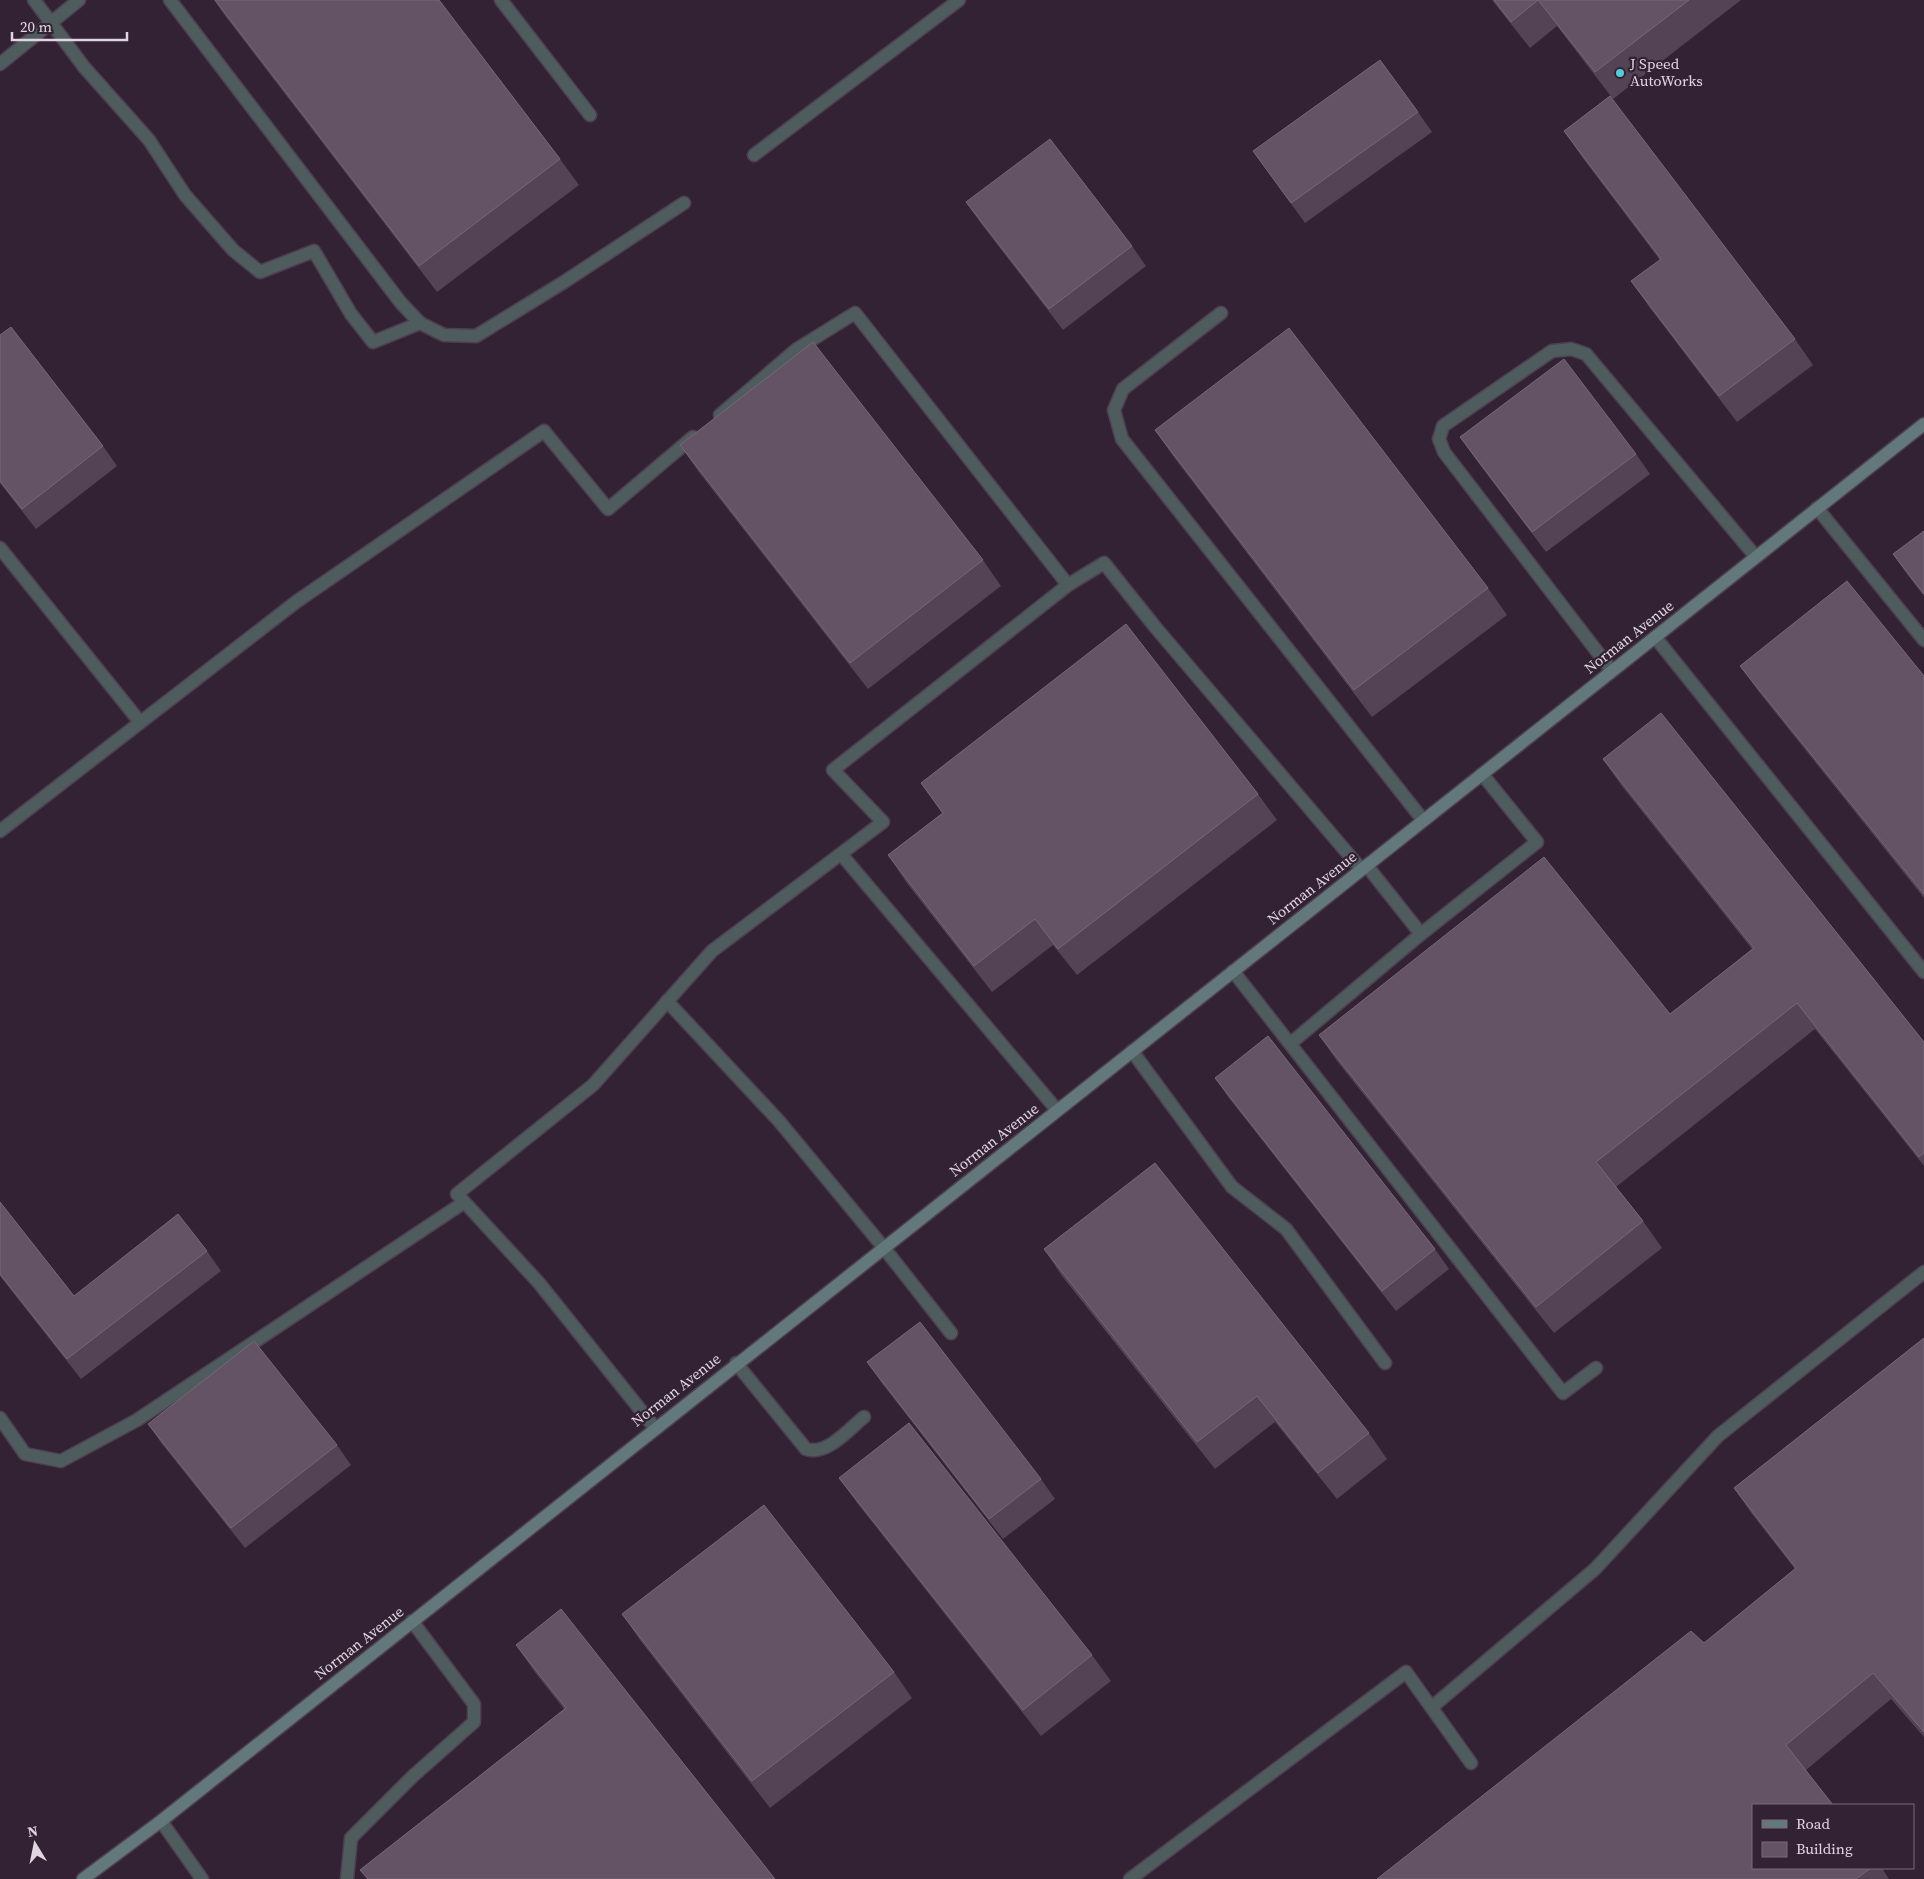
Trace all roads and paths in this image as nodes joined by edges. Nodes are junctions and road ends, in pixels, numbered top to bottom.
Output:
1 (34, 0) edge
2 (79, 0) edge
3 (170, 0) edge
4 (500, 0) edge
5 (959, 0) edge
6 (52, 22) junction
7 (0, 64) edge
8 (590, 115) dead end
9 (754, 155) dead end
10 (684, 203) dead end
11 (1221, 313) dead end
12 (420, 323) junction
13 (1924, 424) edge
14 (1817, 508) junction
15 (0, 548) edge
16 (1756, 557) junction
17 (1068, 585) junction
18 (1655, 637) junction
19 (1924, 640) edge
20 (1612, 671) junction
21 (140, 722) junction
22 (1482, 774) junction
23 (1423, 820) junction
24 (0, 831) edge
25 (841, 854) junction
26 (1364, 867) junction
27 (1421, 934) junction
28 (1233, 971) junction
29 (1924, 972) edge
30 (667, 1001) junction
31 (1291, 1043) junction
32 (1132, 1051) junction
33 (1057, 1110) junction
34 (464, 1203) junction
35 (884, 1248) junction
36 (1924, 1272) edge
37 (951, 1333) dead end
38 (1385, 1363) dead end
39 (736, 1364) junction
40 (1596, 1368) dead end
41 (864, 1416) dead end
42 (0, 1418) edge
43 (655, 1428) junction
44 (412, 1621) junction
45 (1432, 1707) junction
46 (1472, 1763) dead end
47 (161, 1820) junction
48 (83, 1879) edge
49 (202, 1879) edge
50 (347, 1879) edge
51 (1130, 1879) edge

1 - 6 street
2 - 6 street
3 - 12 street
4 - 8 street
5 - 9 street
6 - 7 street
6 - 12 street
10 - 12 street
11 - 23 street
13 - 14 street, Norman Avenue
14 - 16 street, Norman Avenue
14 - 19 street
15 - 21 street
16 - 18 street, Norman Avenue
16 - 20 street
17 - 21 street
17 - 25 street
17 - 26 street
18 - 20 street, Norman Avenue
18 - 29 street
20 - 22 street, Norman Avenue
21 - 24 street
22 - 23 street, Norman Avenue
22 - 27 street
23 - 26 street, Norman Avenue
25 - 30 street
25 - 33 street
26 - 27 street
26 - 28 street, Norman Avenue
27 - 31 street
28 - 31 street
28 - 32 street, Norman Avenue
30 - 34 street
30 - 35 street
31 - 40 street
32 - 33 street, Norman Avenue
32 - 38 street
33 - 35 street, Norman Avenue
34 - 42 street
34 - 43 street
35 - 37 street
35 - 39 street, Norman Avenue
36 - 45 street
39 - 41 street
39 - 43 street, Norman Avenue
43 - 44 street, Norman Avenue
44 - 47 street, Norman Avenue
44 - 50 street
45 - 46 street
45 - 51 street
47 - 48 street, Norman Avenue
47 - 49 street

